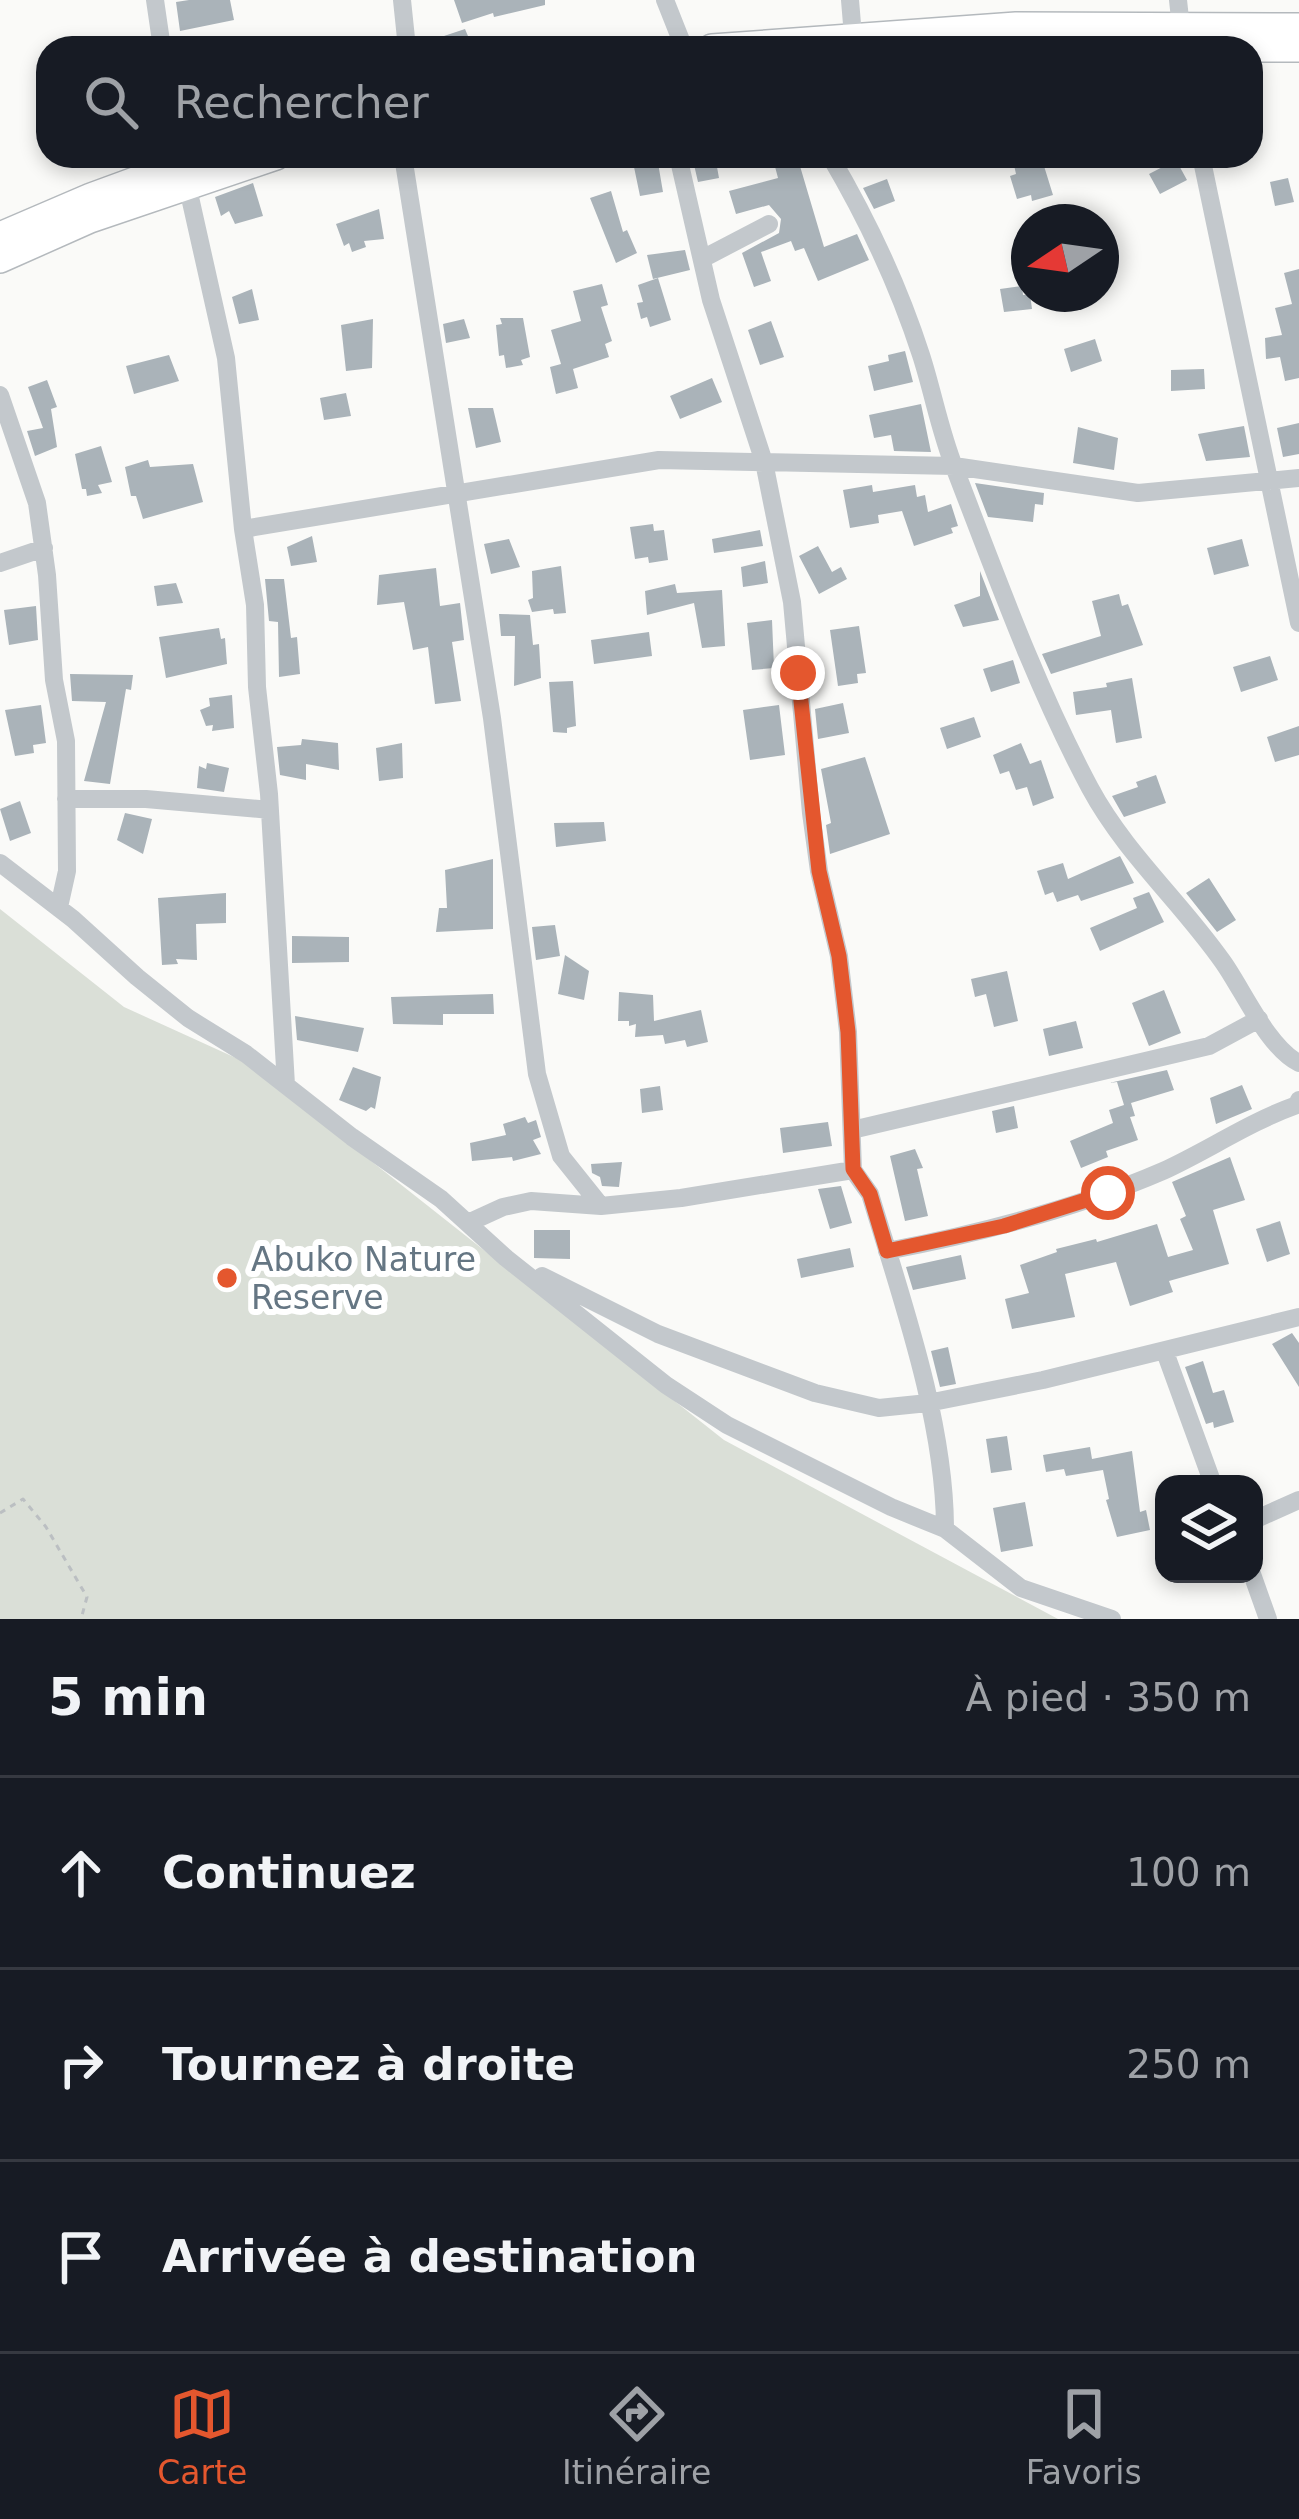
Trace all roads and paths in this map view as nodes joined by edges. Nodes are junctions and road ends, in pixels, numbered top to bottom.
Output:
1 (155, 0) edge
2 (402, 0) edge
3 (665, 0) edge
4 (850, 0) edge
5 (1180, 26) edge
6 (1299, 27) edge
7 (160, 36) edge
8 (406, 36) edge
9 (679, 36) edge
10 (853, 36) edge
11 (914, 36) edge
12 (1210, 36) edge
13 (1263, 48) edge
14 (1299, 48) edge
15 (179, 168) edge
16 (182, 168) edge
17 (188, 168) edge
18 (405, 168) edge
19 (681, 168) edge
20 (836, 168) edge
21 (1204, 168) edge
22 (769, 224) dead end
23 (0, 236) edge
24 (0, 259) edge
25 (702, 259) junction
26 (0, 395) edge
27 (764, 462) junction
28 (954, 466) junction
29 (1299, 478) edge
30 (1270, 483) junction
31 (456, 496) junction
32 (242, 529) junction
33 (44, 548) junction
34 (0, 563) edge
35 (1299, 623) edge
36 (66, 799) junction
37 (270, 810) junction
38 (0, 863) edge
39 (59, 907) junction
40 (1258, 1019) junction
41 (1299, 1063) edge
42 (286, 1085) junction
43 (1299, 1100) edge
44 (852, 1130) junction
45 (853, 1169) junction
46 (601, 1206) junction
47 (468, 1223) junction
48 (887, 1251) junction
49 (506, 1258) junction
50 (1299, 1317) edge
51 (1165, 1352) junction
52 (928, 1403) junction
53 (1210, 1475) edge
54 (1299, 1500) edge
55 (0, 1513) edge
56 (1263, 1516) edge
57 (946, 1528) junction
58 (1255, 1583) edge
59 (81, 1619) edge
60 (1112, 1619) edge
61 (1268, 1619) edge

1 - 7 street
2 - 8 street
3 - 9 street
4 - 10 street
5 - 6 highway
5 - 11 highway
5 - 12 highway
13 - 14 highway
15 - 23 highway
16 - 24 highway
17 - 32 street
18 - 31 street
19 - 25 street
20 - 28 street
21 - 30 street
22 - 25 street
25 - 27 street
26 - 33 street
27 - 28 street
27 - 31 street
27 - 44 street
28 - 30 street
28 - 40 street
29 - 30 street
30 - 35 street
31 - 32 street
31 - 46 street
32 - 37 street
33 - 34 street
33 - 36 street
36 - 37 street
36 - 39 street
37 - 42 street
38 - 39 street
39 - 42 street
40 - 41 street
40 - 44 street
42 - 47 street
43 - 48 street
44 - 45 street
45 - 46 street
45 - 48 street
46 - 47 street
47 - 49 street
48 - 52 street
49 - 52 street
49 - 57 street
50 - 51 street
51 - 52 street
51 - 53 street
52 - 57 street
54 - 56 street
55 - 59 path
57 - 60 street
58 - 61 street

